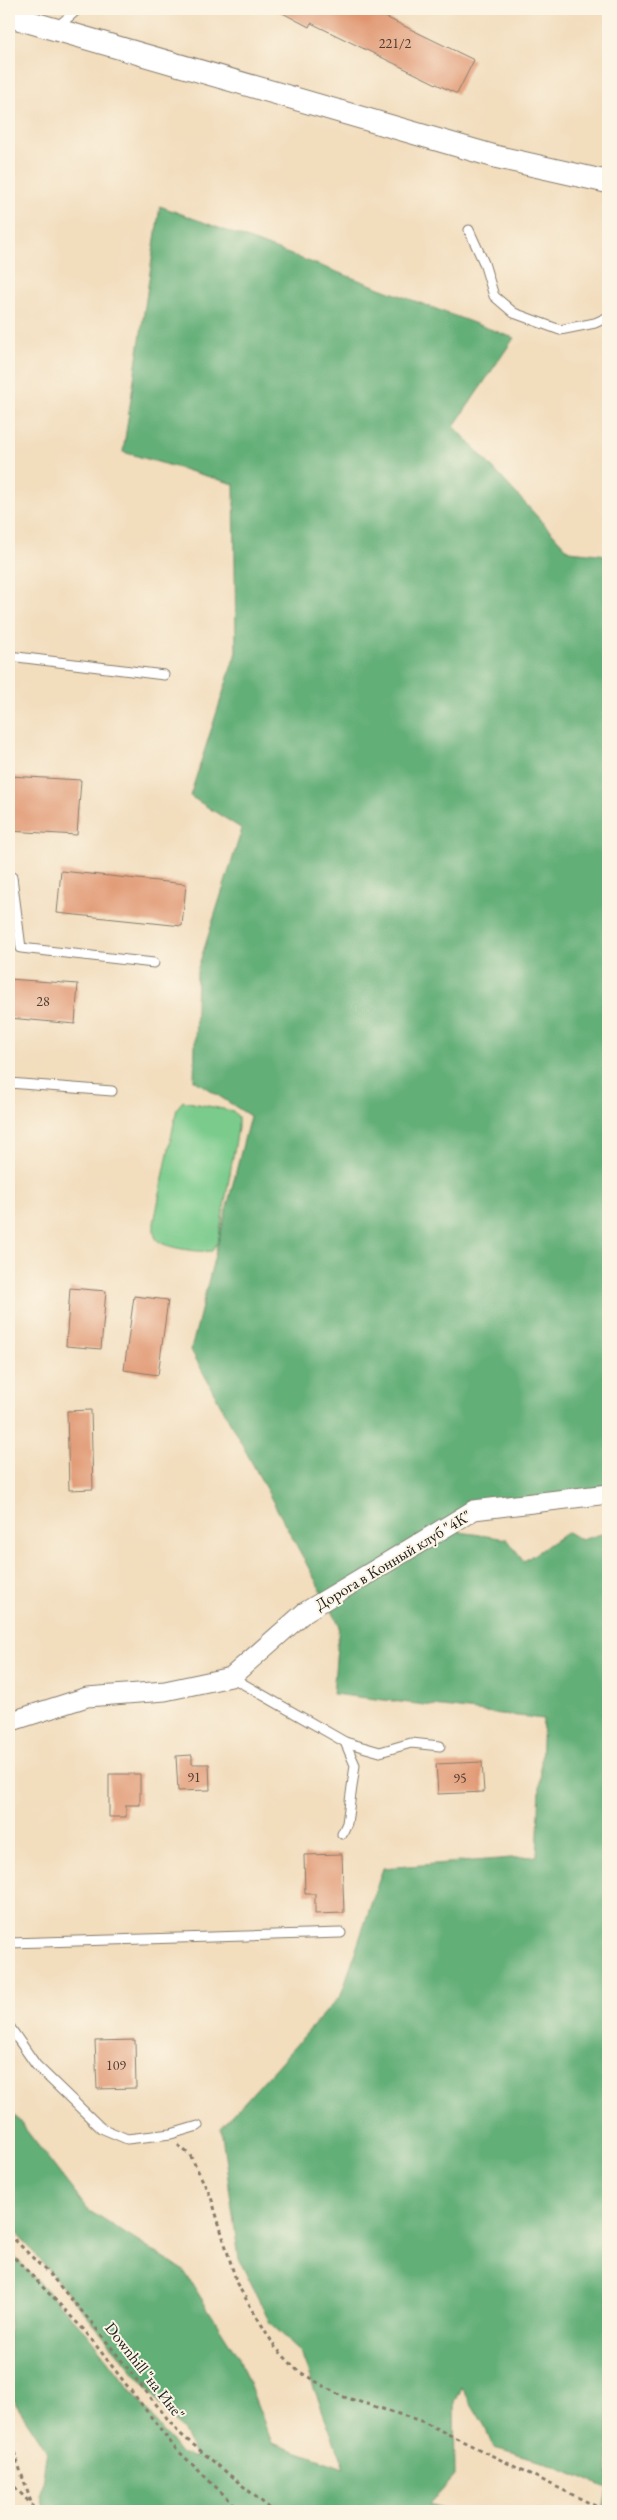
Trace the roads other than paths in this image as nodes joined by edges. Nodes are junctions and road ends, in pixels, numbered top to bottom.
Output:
1 (78, 9) edge
2 (9, 16) edge
3 (54, 30) junction
4 (608, 182) edge
5 (468, 230) dead end
6 (608, 317) edge
7 (9, 656) edge
8 (164, 675) dead end
9 (9, 876) edge
10 (154, 962) dead end
11 (9, 1083) edge
12 (112, 1092) dead end
13 (608, 1494) edge
14 (231, 1677) junction
15 (9, 1722) edge
16 (345, 1742) junction
17 (440, 1746) dead end
18 (342, 1834) dead end
19 (341, 1933) dead end
20 (9, 1943) edge
21 (9, 2026) edge
22 (198, 2126) dead end

1 - 3 lane
2 - 3 street
3 - 4 street
5 - 6 lane
7 - 8 lane
9 - 10 lane
11 - 12 lane
13 - 14 street, Дорога в Конный клуб "4К"
14 - 15 street
14 - 16 lane
16 - 17 lane
16 - 18 lane
19 - 20 lane
21 - 22 lane

